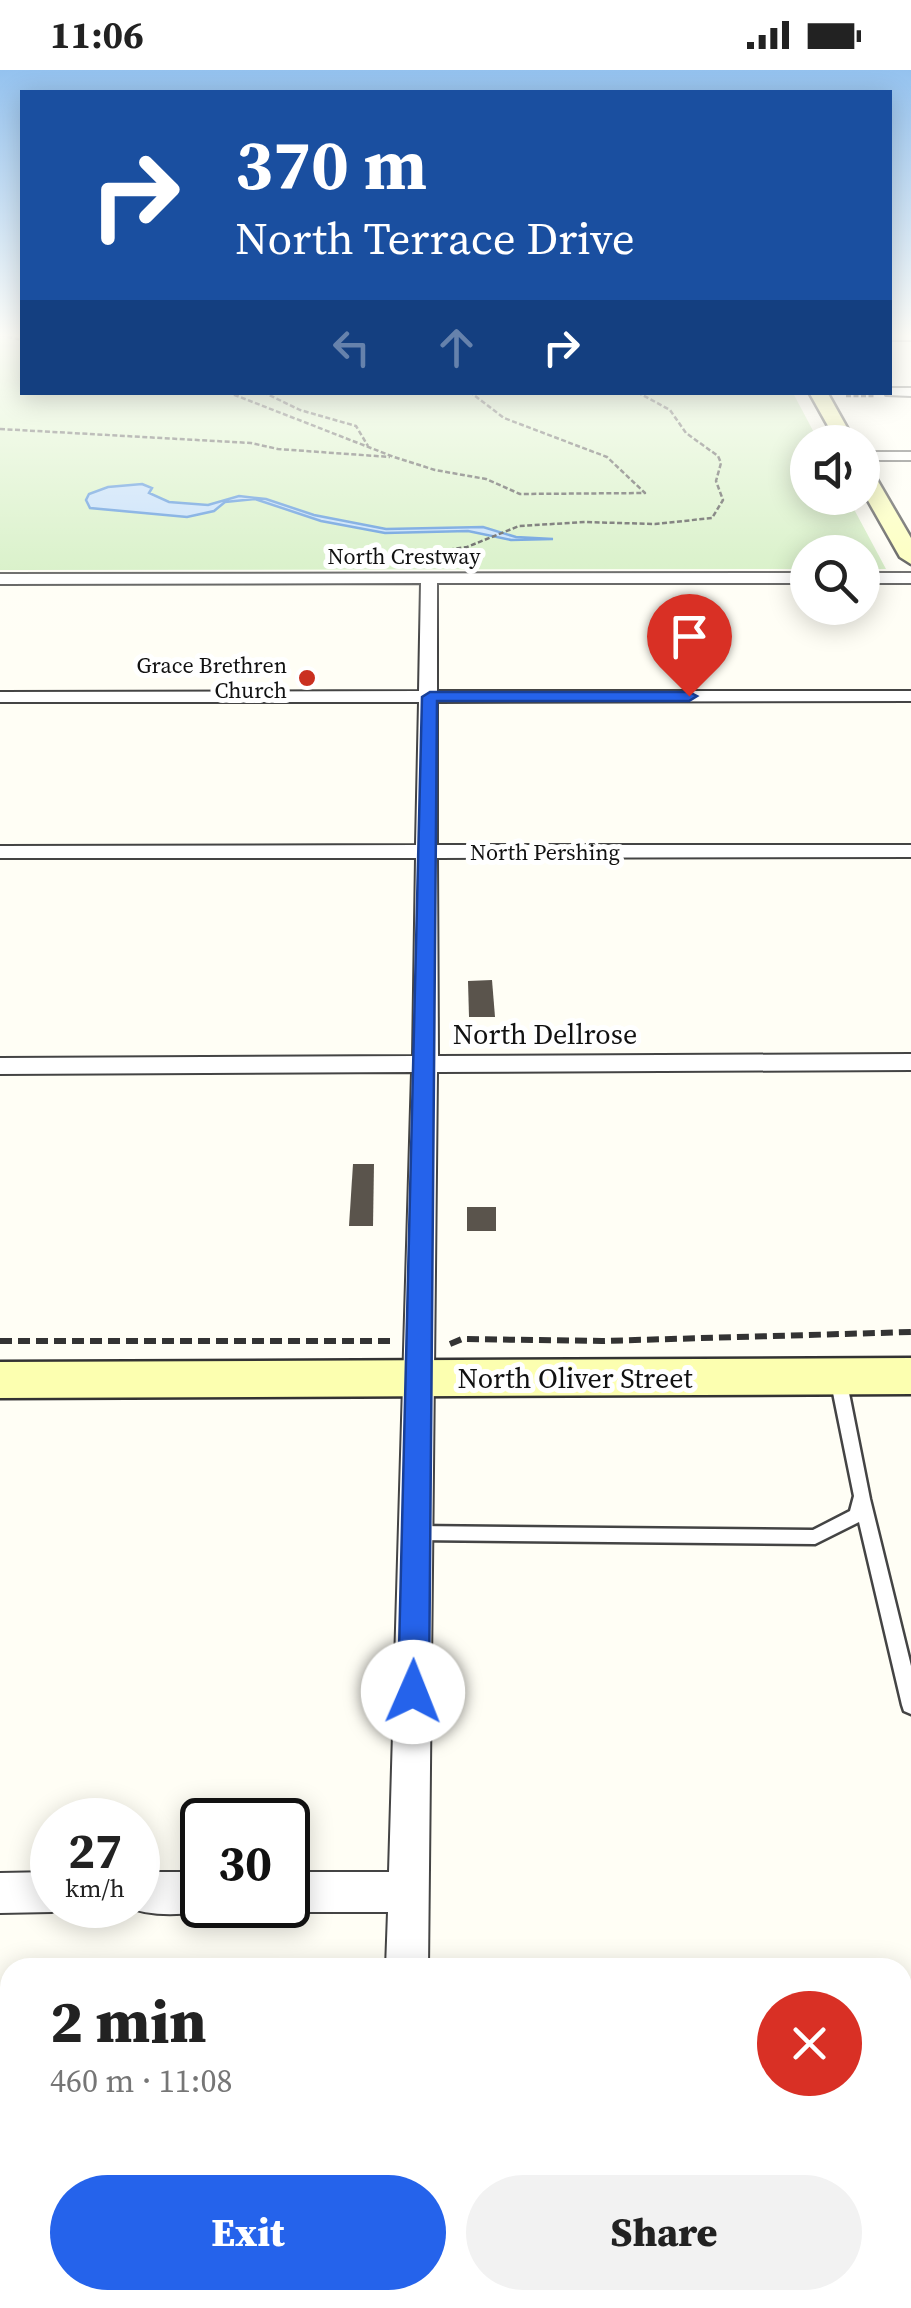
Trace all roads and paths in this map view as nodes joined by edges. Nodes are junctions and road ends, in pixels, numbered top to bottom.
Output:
1 (177, 438) edge
2 (348, 438) edge
3 (363, 438) edge
4 (558, 438) edge
5 (694, 438) edge
6 (368, 446) junction
7 (880, 456) edge
8 (911, 456) edge
9 (402, 460) junction
10 (880, 497) edge
11 (905, 534) edge
12 (493, 536) dead end
13 (911, 556) edge
14 (429, 578) junction
15 (790, 578) edge
16 (880, 578) edge
17 (911, 578) edge
18 (0, 579) edge
19 (911, 696) edge
20 (0, 697) edge
21 (430, 697) junction
22 (0, 852) edge
23 (428, 852) junction
24 (910, 852) edge
25 (911, 1062) edge
26 (425, 1064) junction
27 (0, 1066) edge
28 (911, 1332) edge
29 (0, 1342) edge
30 (420, 1360) junction
31 (911, 1376) edge
32 (838, 1377) junction
33 (0, 1380) edge
34 (862, 1496) junction
35 (416, 1532) junction
36 (911, 1704) edge
37 (0, 1892) edge
38 (30, 1892) edge
39 (310, 1892) edge
40 (409, 1892) junction
41 (407, 1958) edge

1 - 9 path
2 - 6 path
3 - 6 path
4 - 9 path
5 - 12 path
6 - 9 path
7 - 8 street
10 - 11 main road
11 - 13 main road
14 - 15 street, North Crestway
14 - 18 street, North Crestway
14 - 21 street
16 - 17 street
19 - 21 street
20 - 21 street
21 - 23 street
22 - 23 street, North Pershing
23 - 24 street, North Pershing
23 - 26 street
25 - 26 street, North Dellrose
26 - 27 street, North Dellrose
26 - 30 street
28 - 30 path
29 - 30 path
30 - 32 main road, North Oliver Street
30 - 33 main road, North Oliver Street
30 - 35 street
31 - 32 main road, North Oliver Street
32 - 34 lane
34 - 35 lane
34 - 36 lane
35 - 40 street
37 - 38 street
39 - 40 street
40 - 41 street

